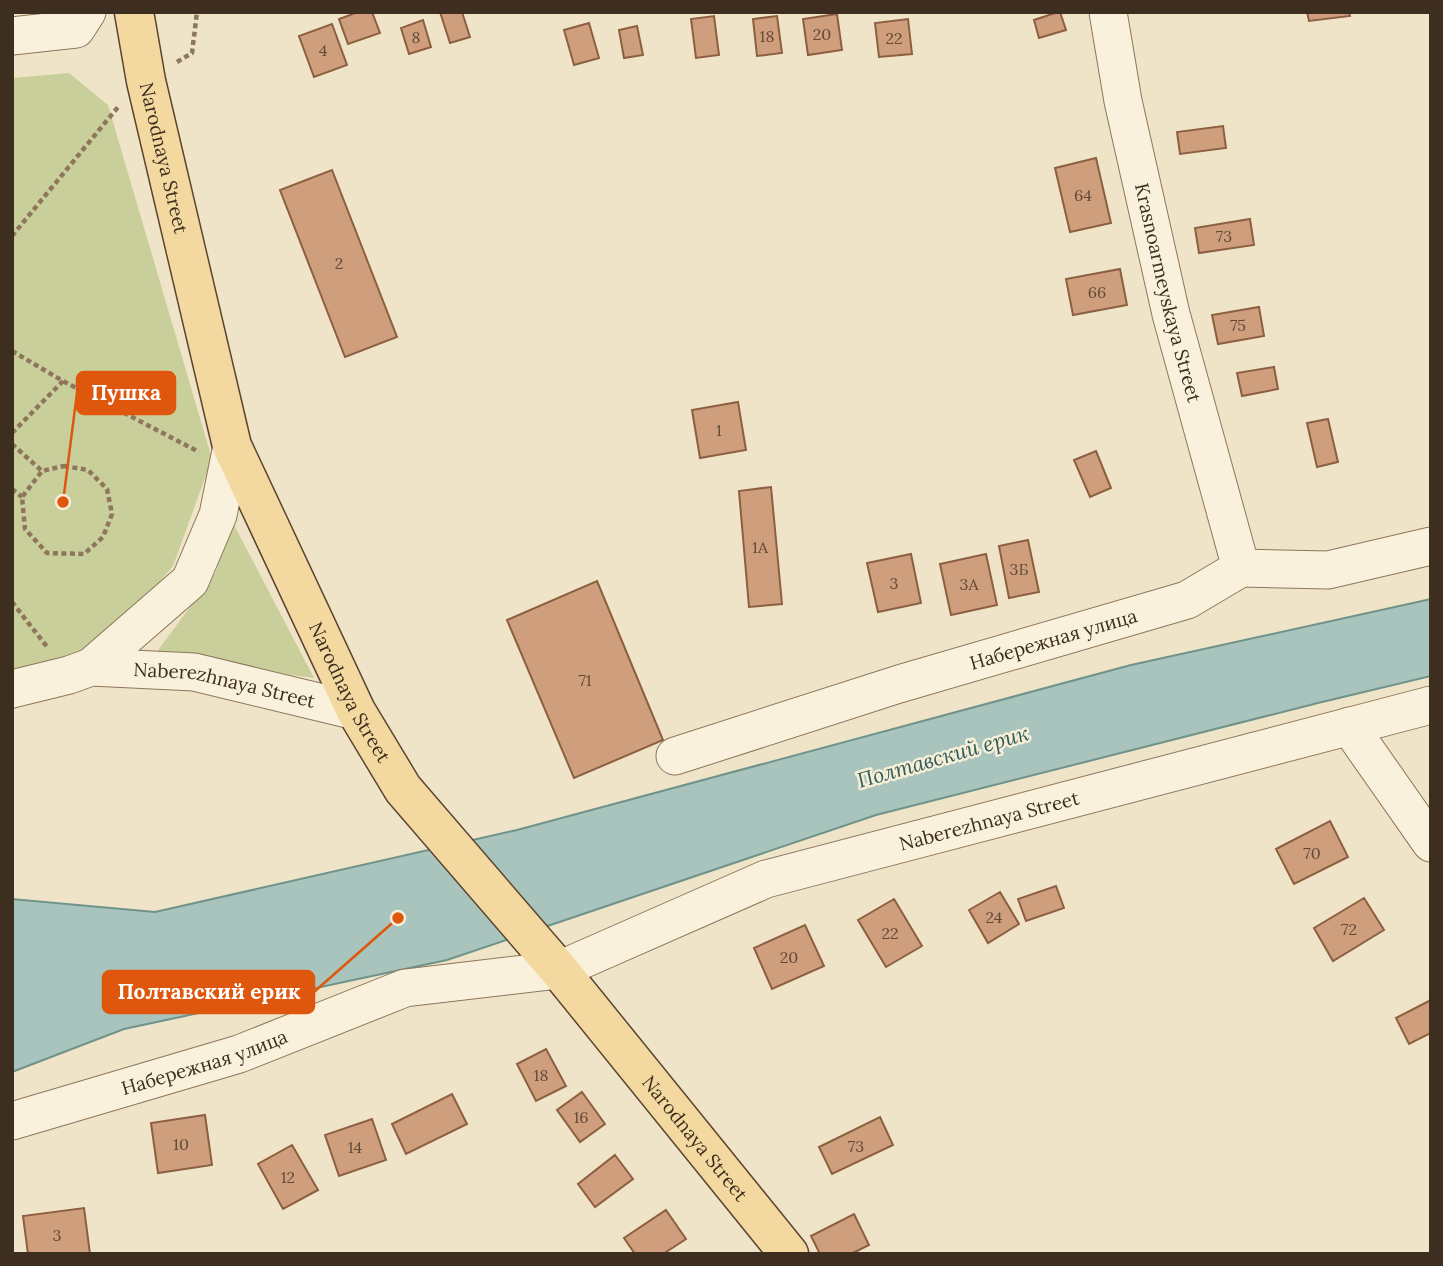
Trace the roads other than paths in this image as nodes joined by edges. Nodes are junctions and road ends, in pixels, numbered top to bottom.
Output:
1 (87, 12) edge
2 (134, 12) edge
3 (1108, 12) edge
4 (12, 36) edge
5 (232, 446) junction
6 (1431, 546) edge
7 (1241, 568) junction
8 (80, 671) junction
9 (12, 689) edge
10 (1431, 705) edge
11 (356, 711) junction
12 (1349, 726) junction
13 (675, 756) dead end
14 (1431, 843) edge
15 (559, 970) junction
16 (12, 1121) edge
17 (789, 1254) edge

1 - 4 street
2 - 5 main road, Narodnaya Street
3 - 7 street, Krasnoarmeyskaya Street
5 - 8 street, Naberezhnaya Street
5 - 11 main road, Narodnaya Street
6 - 7 street
7 - 13 street, Набережная улица
8 - 9 street, Naberezhnaya Street
8 - 11 street, Naberezhnaya Street
10 - 12 street, Naberezhnaya Street
11 - 15 main road, Narodnaya Street
12 - 14 street
12 - 15 street, Naberezhnaya Street
15 - 16 street, Набережная улица
15 - 17 main road, Narodnaya Street

